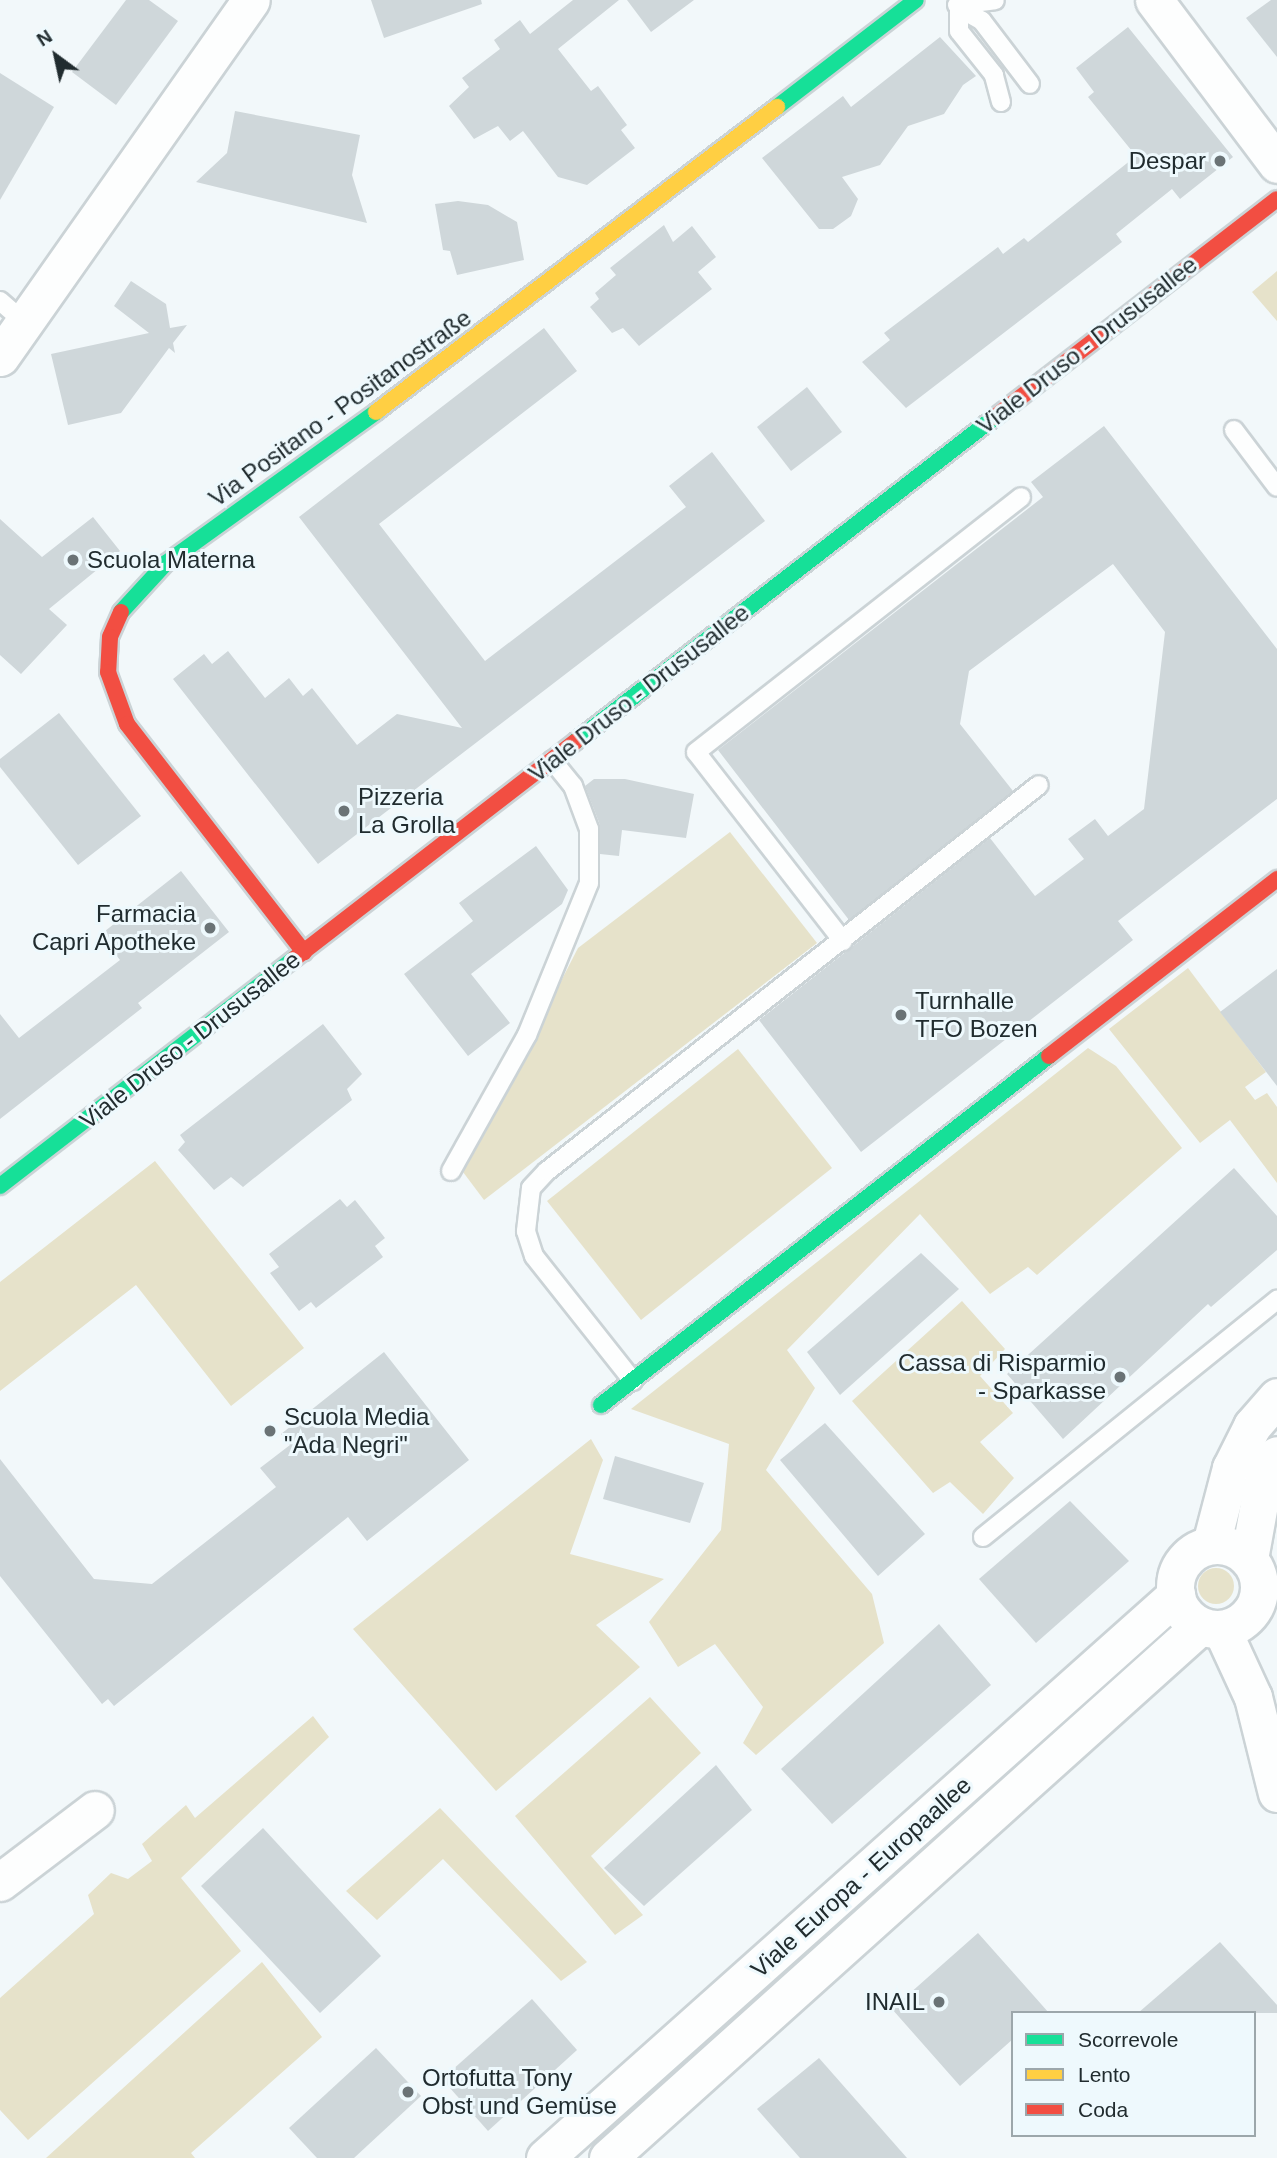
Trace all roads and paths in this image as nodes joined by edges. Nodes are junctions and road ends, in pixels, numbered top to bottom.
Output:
1 (916, 0) edge
2 (995, 0) edge
3 (1154, 0) edge
4 (246, 2) edge
5 (956, 4) edge
6 (1030, 84) dead end
7 (1001, 102) dead end
8 (1277, 164) edge
9 (1277, 199) edge
10 (11, 311) edge
11 (0, 357) edge
12 (1234, 430) dead end
13 (1277, 487) edge
14 (1021, 497) dead end
15 (552, 760) junction
16 (1040, 785) dead end
17 (1277, 879) edge
18 (843, 941) junction
19 (304, 952) junction
20 (451, 1171) dead end
21 (0, 1186) edge
22 (1277, 1300) edge
23 (633, 1381) junction
24 (1277, 1397) edge
25 (601, 1405) dead end
26 (1277, 1455) edge
27 (983, 1537) dead end
28 (1211, 1544) junction
29 (1249, 1559) junction
30 (1176, 1595) junction
31 (1268, 1610) edge
32 (1211, 1628) junction
33 (1277, 1793) edge
34 (95, 1810) dead end
35 (0, 1882) edge
36 (545, 2158) edge
37 (608, 2158) edge

1 - 19 street, Via Positano - Positanostraße
2 - 5 lane
3 - 8 street
4 - 10 street
5 - 6 lane
5 - 7 lane
9 - 15 street, Viale Druso - Drususallee
10 - 11 street
12 - 13 lane
14 - 18 lane
15 - 19 street, Viale Druso - Drususallee
15 - 20 lane
16 - 18 lane
17 - 23 street
18 - 23 lane
19 - 21 street, Viale Druso - Drususallee
22 - 27 lane
23 - 25 street
24 - 28 street
26 - 29 street, Viale Europa - Europaallee
28 - 29 street
28 - 30 street
29 - 31 street, Viale Europa - Europaallee
30 - 32 street
30 - 36 street, Viale Europa - Europaallee
31 - 32 street, Viale Europa - Europaallee
32 - 33 street
32 - 37 street, Viale Europa - Europaallee
34 - 35 street

